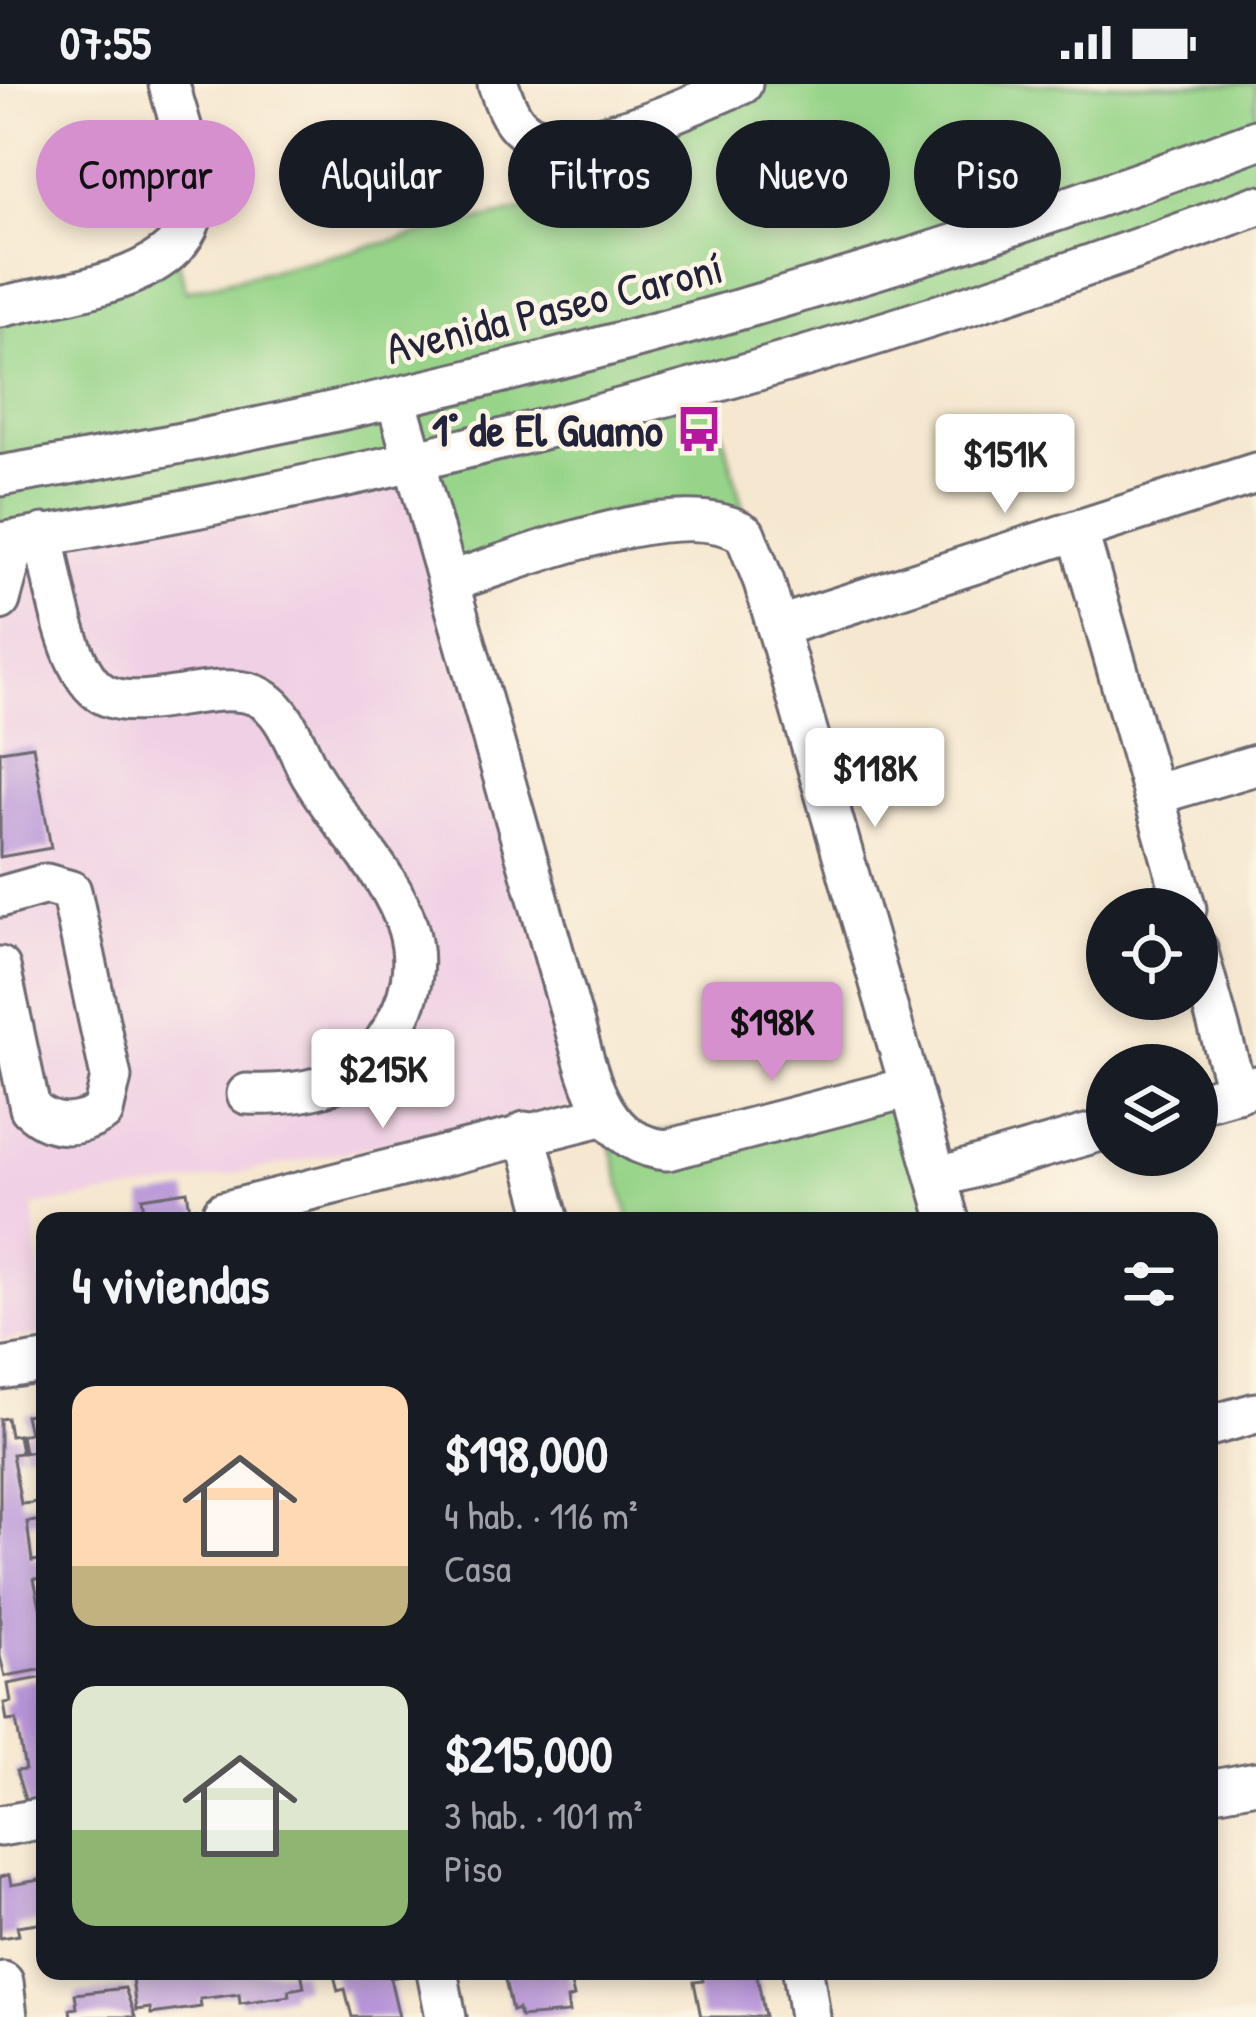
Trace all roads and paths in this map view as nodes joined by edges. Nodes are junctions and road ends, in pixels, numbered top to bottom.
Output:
1 (169, 84) edge
2 (498, 84) edge
3 (742, 84) edge
4 (1256, 140) edge
5 (1256, 206) edge
6 (0, 307) edge
7 (396, 398) junction
8 (412, 459) junction
9 (1256, 472) edge
10 (0, 476) edge
11 (1078, 532) junction
12 (20, 539) edge
13 (448, 582) junction
14 (0, 600) edge
15 (777, 626) junction
16 (1256, 765) edge
17 (1153, 795) junction
18 (1180, 888) edge
19 (0, 897) edge
20 (1, 973) edge
21 (1218, 1008) edge
22 (910, 1087) junction
23 (1247, 1089) edge
24 (248, 1094) dead end
25 (1218, 1097) edge
26 (605, 1115) junction
27 (525, 1132) junction
28 (1086, 1135) edge
29 (937, 1178) junction
30 (223, 1211) dead end
31 (547, 1212) edge
32 (947, 1212) edge
33 (36, 1364) edge
34 (0, 1370) edge
35 (1256, 1413) edge
36 (1218, 1424) edge
37 (1256, 1782) edge
38 (1218, 1789) edge
39 (36, 1820) edge
40 (0, 1826) edge
41 (439, 1980) edge
42 (804, 1980) edge
43 (446, 2017) edge
44 (810, 2017) edge

1 - 6 street
2 - 3 street
4 - 7 street, Avenida Paseo Caroní
5 - 8 street
7 - 8 street
7 - 10 street, Avenida Paseo Caroní
8 - 12 street
8 - 13 street
9 - 11 street
11 - 15 street
11 - 17 street
12 - 14 street
12 - 24 street
13 - 15 street
13 - 26 street
15 - 22 street
16 - 17 street
17 - 18 street
19 - 20 street
21 - 23 street
22 - 26 street
22 - 29 street
23 - 25 street
26 - 27 street
27 - 30 street
27 - 31 street
28 - 29 street
29 - 32 street
33 - 34 street
35 - 36 street
37 - 38 street
39 - 40 street
41 - 43 street
42 - 44 street

